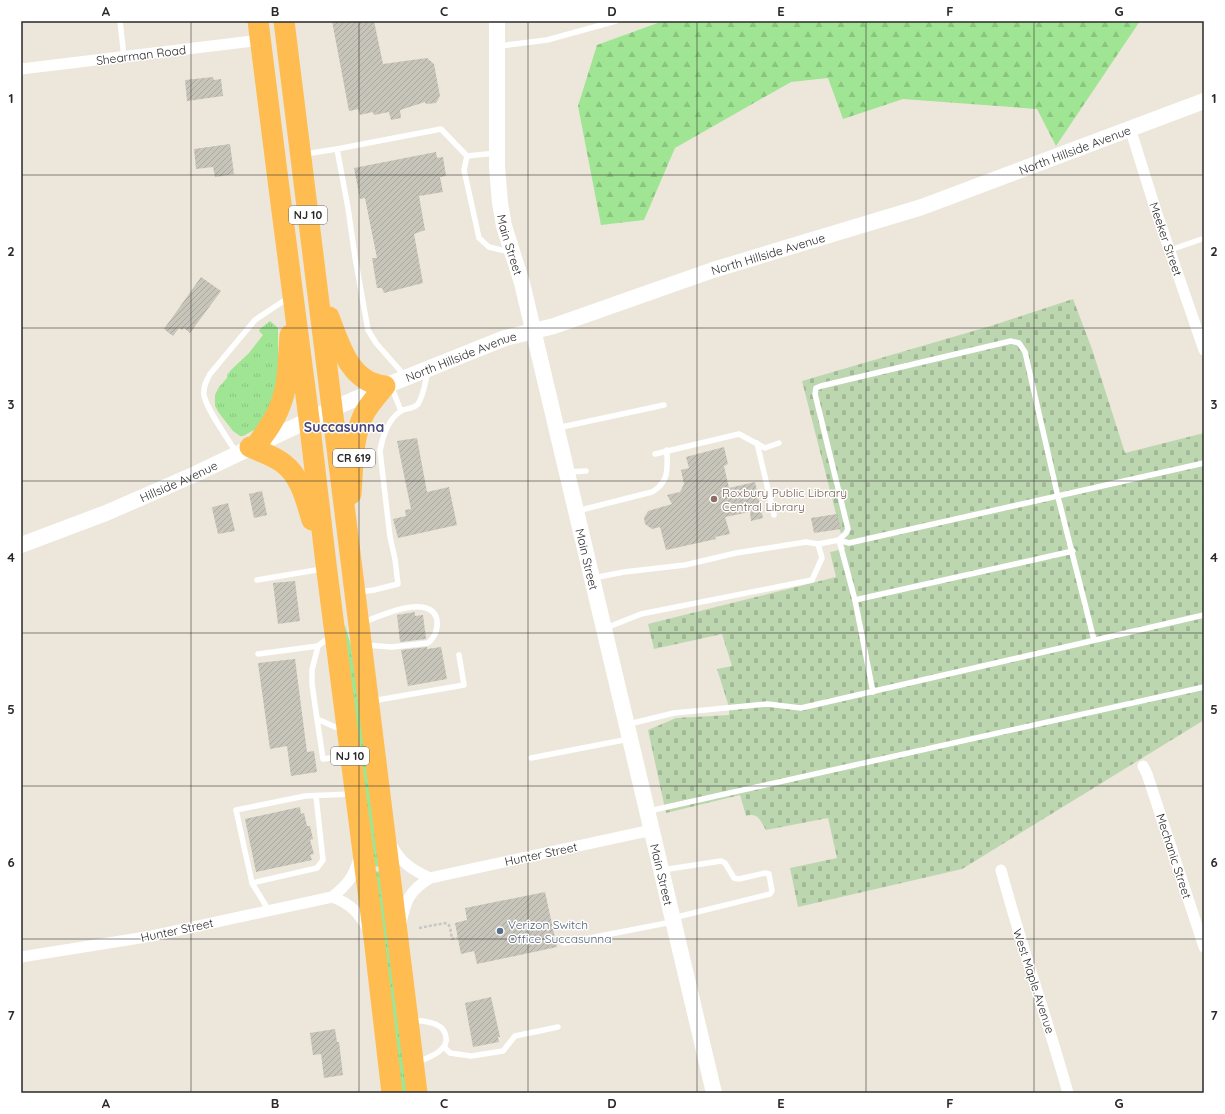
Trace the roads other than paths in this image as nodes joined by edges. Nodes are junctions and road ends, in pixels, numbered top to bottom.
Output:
1 (120, 21) edge
2 (284, 21) edge
3 (497, 21) edge
4 (616, 21) edge
5 (260, 30) edge
6 (497, 46) junction
7 (124, 57) junction
8 (21, 69) edge
9 (1204, 101) edge
10 (1130, 128) junction
11 (337, 150) junction
12 (497, 153) junction
13 (300, 155) junction
14 (466, 156) junction
15 (1202, 239) dead end
16 (1170, 250) junction
17 (513, 252) junction
18 (317, 288) junction
19 (294, 302) junction
20 (533, 331) junction
21 (1204, 350) edge
22 (429, 369) junction
23 (406, 377) junction
24 (387, 385) junction
25 (664, 405) dead end
26 (332, 409) junction
27 (401, 411) junction
28 (309, 419) junction
29 (555, 429) junction
30 (779, 443) dead end
31 (757, 444) junction
32 (248, 448) junction
33 (667, 450) junction
34 (655, 454) dead end
35 (1204, 463) edge
36 (586, 471) dead end
37 (566, 472) junction
38 (1058, 497) junction
39 (575, 511) junction
40 (774, 515) dead end
41 (347, 538) junction
42 (839, 540) junction
43 (818, 544) junction
44 (21, 545) edge
45 (1072, 551) junction
46 (326, 566) junction
47 (591, 578) junction
48 (257, 580) dead end
49 (354, 593) junction
50 (855, 600) junction
51 (1204, 615) edge
52 (358, 624) junction
53 (603, 629) junction
54 (326, 640) junction
55 (1094, 640) junction
56 (361, 645) junction
57 (258, 654) dead end
58 (459, 655) dead end
59 (1204, 687) edge
60 (873, 692) junction
61 (368, 702) junction
62 (317, 719) junction
63 (347, 732) junction
64 (628, 732) junction
65 (350, 756) junction
66 (531, 758) dead end
67 (1143, 766) dead end
68 (355, 794) junction
69 (316, 796) junction
70 (647, 811) junction
71 (384, 828) junction
72 (652, 830) junction
73 (362, 848) junction
74 (661, 870) junction
75 (1001, 870) dead end
76 (430, 878) junction
77 (252, 883) junction
78 (332, 897) junction
79 (269, 911) junction
80 (673, 920) junction
81 (374, 938) junction
82 (398, 940) junction
83 (564, 943) dead end
84 (1204, 947) edge
85 (21, 957) edge
86 (408, 1019) junction
87 (558, 1028) dead end
88 (444, 1047) junction
89 (413, 1063) junction
90 (392, 1093) edge
91 (417, 1093) edge
92 (714, 1093) edge
93 (1068, 1093) edge

1 - 7 lane
2 - 13 highway, NJ 10
3 - 6 main road, Main Street
4 - 6 lane
5 - 7 street, Shearman Road
5 - 19 highway, NJ 10
6 - 12 main road, Main Street
7 - 8 street, Shearman Road
9 - 10 main road, North Hillside Avenue
10 - 16 street, Meeker Street
10 - 20 main road, North Hillside Avenue
11 - 13 lane
11 - 14 lane
11 - 23 lane
12 - 14 lane
12 - 17 main road, Main Street
13 - 18 highway, NJ 10
14 - 17 lane
15 - 16 lane
16 - 21 street, Meeker Street
17 - 20 main road, Main Street
18 - 24 highway
18 - 26 highway, NJ 10
19 - 28 highway, NJ 10
19 - 32 highway
19 - 32 lane
20 - 22 main road, North Hillside Avenue / CR 619
20 - 29 main road, Main Street
22 - 23 main road, North Hillside Avenue / CR 619
22 - 27 lane
23 - 24 main road, North Hillside Avenue / CR 619
24 - 26 main road, North Hillside Avenue / CR 619
24 - 27 lane
24 - 41 highway, CR 619
25 - 29 lane
26 - 28 main road, Hillside Avenue / CR 619
26 - 41 highway, NJ 10
27 - 49 lane
28 - 32 main road, Hillside Avenue / CR 619
28 - 46 highway, NJ 10
29 - 37 main road, Main Street
30 - 31 lane
31 - 33 lane
31 - 40 lane
32 - 44 main road, Hillside Avenue / CR 619
32 - 46 highway
33 - 34 lane
33 - 39 lane
35 - 38 lane
36 - 37 lane
37 - 39 main road, Main Street
38 - 42 lane
38 - 42 lane
38 - 45 lane
39 - 47 main road, Main Street
41 - 49 highway, NJ 10
42 - 43 lane
42 - 50 lane
43 - 47 lane
43 - 53 lane
45 - 50 lane
45 - 55 lane
46 - 48 lane
46 - 54 highway, NJ 10
47 - 53 main road, Main Street
49 - 52 highway, NJ 10
50 - 60 lane
51 - 55 lane
52 - 56 highway, NJ 10
52 - 56 lane
53 - 64 main road, Main Street
54 - 57 lane
54 - 62 lane
54 - 63 highway, NJ 10
55 - 60 lane
56 - 61 highway, NJ 10
58 - 61 lane
59 - 70 lane
60 - 64 lane
61 - 71 highway, NJ 10
62 - 63 lane
62 - 65 lane
63 - 65 highway, NJ 10
64 - 66 lane
64 - 70 main road, Main Street
65 - 68 highway, NJ 10
67 - 84 street, Mechanic Street
68 - 69 lane
68 - 73 highway, NJ 10
69 - 77 lane
69 - 77 lane
70 - 72 main road, Main Street
71 - 76 street
71 - 82 highway, NJ 10
72 - 74 main road, Main Street
72 - 76 street, Hunter Street
73 - 78 street, Hunter Street
73 - 81 highway, NJ 10
74 - 80 main road, Main Street
74 - 80 lane
75 - 93 street, West Maple Avenue
76 - 82 street, Hunter Street
77 - 79 lane
78 - 79 street, Hunter Street
78 - 81 street
79 - 85 street, Hunter Street
80 - 83 lane
80 - 92 main road, Main Street
81 - 90 highway, NJ 10
82 - 86 highway, NJ 10
86 - 88 lane
86 - 89 highway, NJ 10
87 - 88 lane
88 - 89 lane
89 - 91 highway, NJ 10

